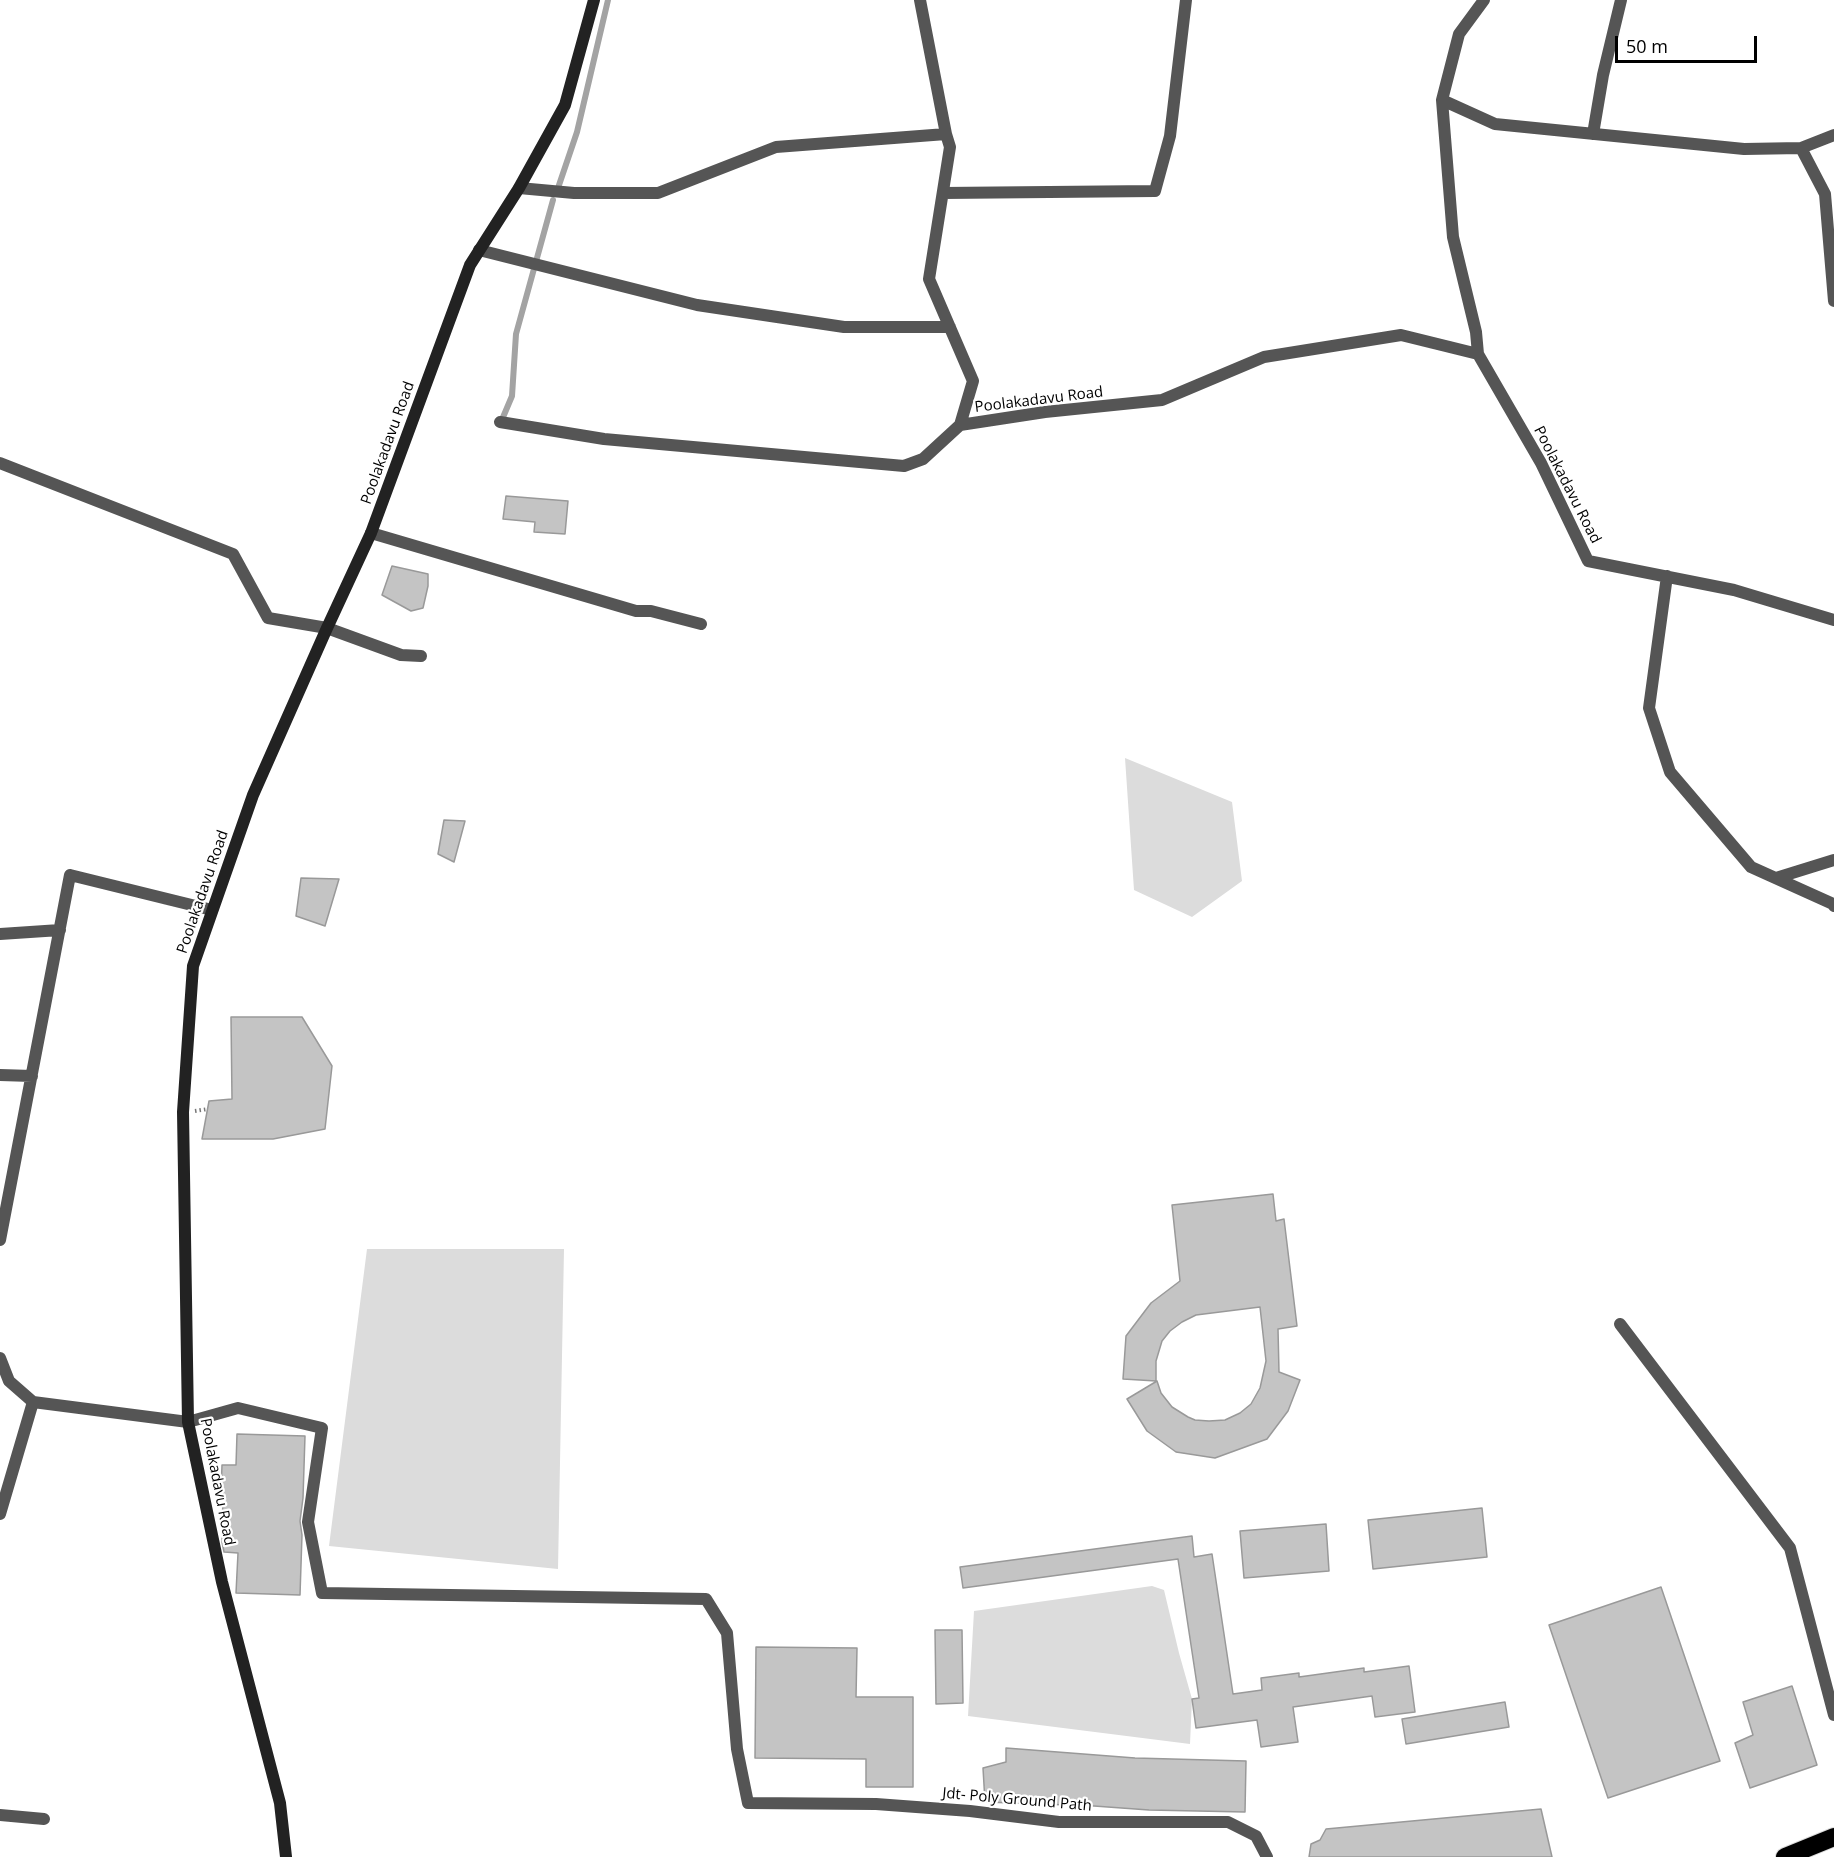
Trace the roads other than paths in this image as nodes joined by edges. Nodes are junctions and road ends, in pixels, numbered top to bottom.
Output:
1 (594, 0) edge
2 (920, 0) edge
3 (1186, 0) edge
4 (1484, 0) edge
5 (1621, 0) edge
6 (1442, 100) junction
7 (946, 134) junction
8 (1593, 134) junction
9 (1834, 135) edge
10 (1801, 148) junction
11 (519, 188) junction
12 (943, 192) junction
13 (479, 250) junction
14 (1834, 301) edge
15 (950, 327) junction
16 (1478, 354) junction
17 (500, 422) dead end
18 (960, 425) junction
19 (0, 463) edge
20 (371, 533) junction
21 (1667, 576) junction
22 (1834, 620) edge
23 (700, 624) dead end
24 (327, 628) junction
25 (421, 656) dead end
26 (1834, 860) edge
27 (1776, 878) junction
28 (1834, 906) edge
29 (212, 910) junction
30 (60, 930) junction
31 (0, 934) edge
32 (0, 1075) edge
33 (32, 1076) junction
34 (0, 1240) edge
35 (1620, 1324) dead end
36 (0, 1358) edge
37 (33, 1402) junction
38 (188, 1422) junction
39 (0, 1514) edge
40 (1834, 1715) edge
41 (0, 1815) edge
42 (44, 1819) dead end
43 (1834, 1837) edge
44 (286, 1857) edge
45 (1267, 1857) edge
46 (1785, 1857) edge

1 - 11 street, Poolakadavu Road
2 - 7 street, Poolakadavu Road
3 - 12 street
4 - 6 street, Poolakadavu Road
5 - 8 street
6 - 8 street
6 - 16 street, Poolakadavu Road
7 - 11 street
7 - 12 street, Poolakadavu Road
8 - 10 street
9 - 10 street
10 - 14 street
11 - 13 street, Poolakadavu Road
12 - 15 street, Poolakadavu Road
13 - 15 street
13 - 20 street, Poolakadavu Road
15 - 18 street, Poolakadavu Road
16 - 18 street, Poolakadavu Road
16 - 21 street, Poolakadavu Road
17 - 18 street
19 - 24 street
20 - 23 street
20 - 24 street, Poolakadavu Road
21 - 22 street
21 - 27 street
24 - 25 street
24 - 29 street, Poolakadavu Road
26 - 27 street
27 - 28 street
29 - 30 street
29 - 38 street, Poolakadavu Road
30 - 31 street
30 - 33 street
32 - 33 street
33 - 34 street
35 - 40 street
36 - 37 street
37 - 38 street
37 - 39 street
38 - 44 street, Poolakadavu Road
38 - 45 street, Jdt- Poly Ground Path
41 - 42 street
43 - 46 highway

